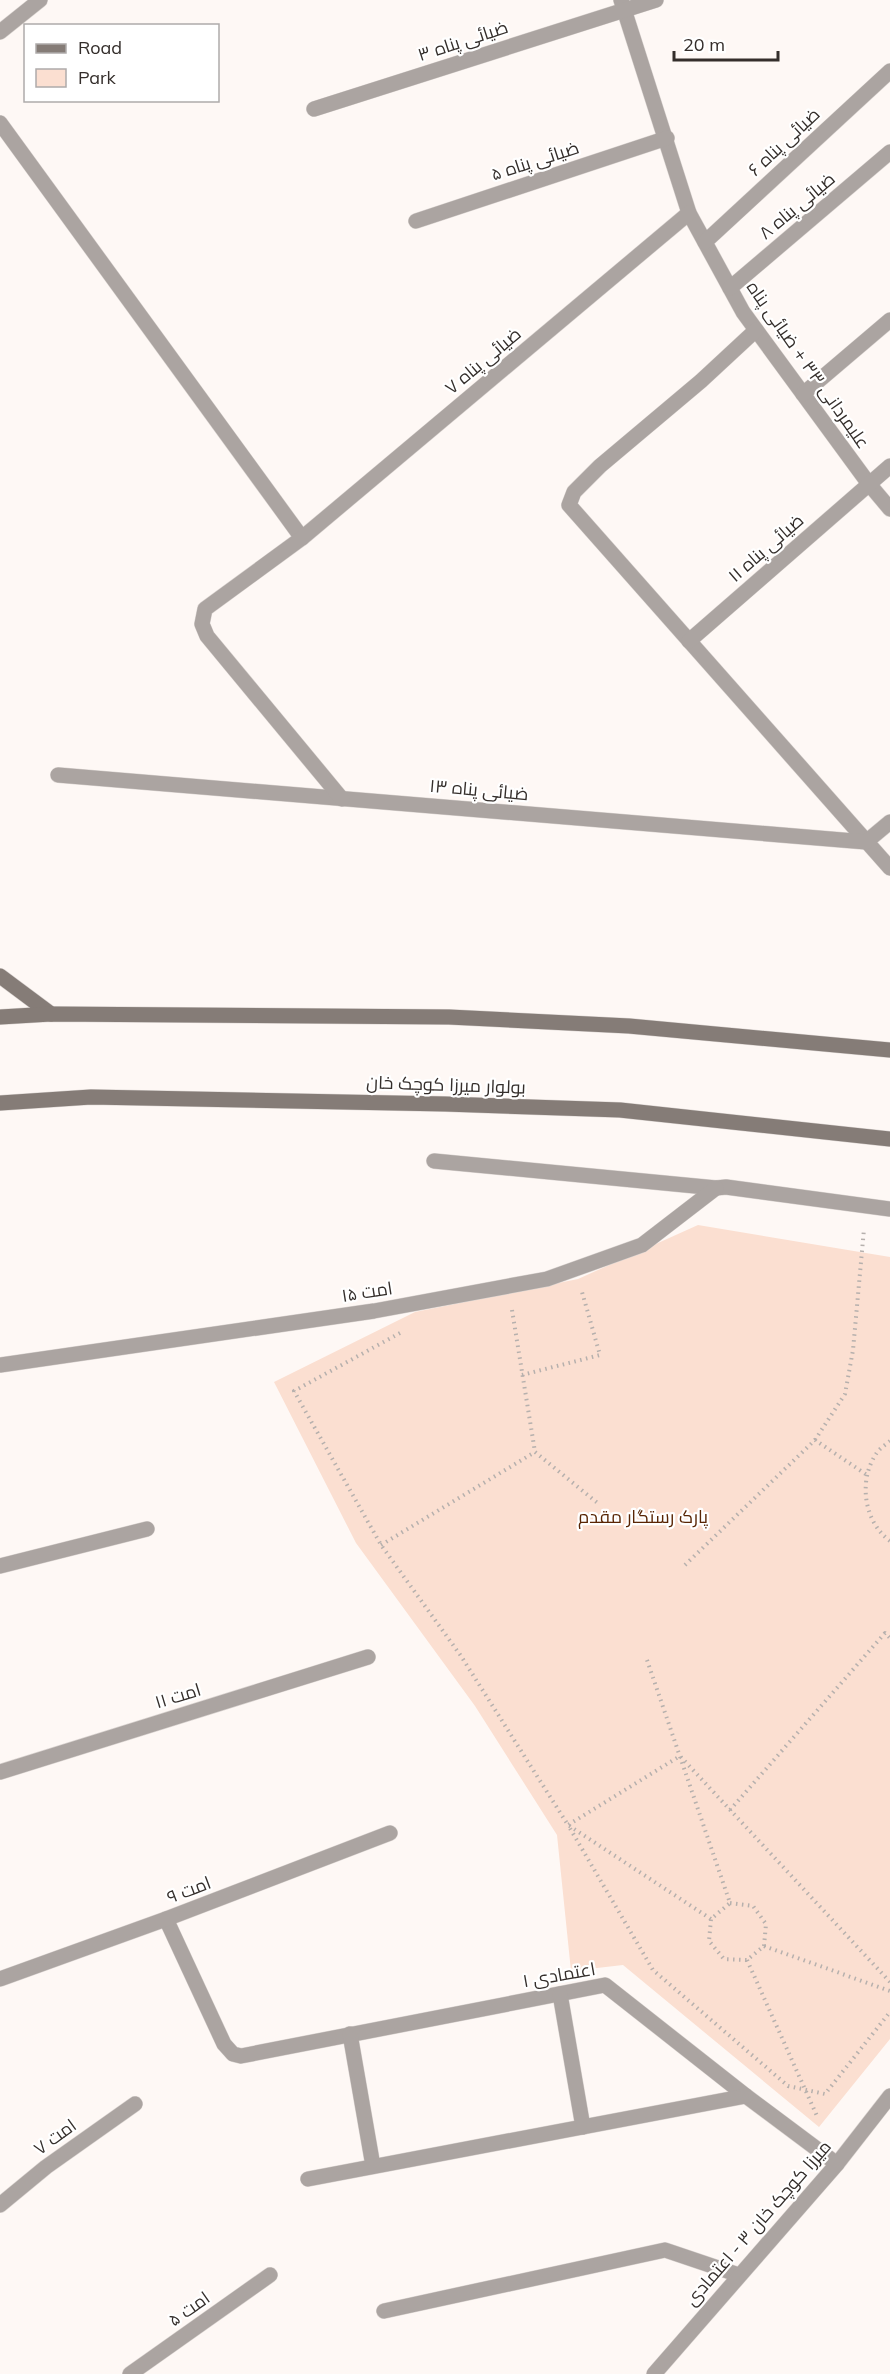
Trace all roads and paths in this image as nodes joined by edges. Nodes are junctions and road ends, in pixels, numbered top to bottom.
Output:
1 (40, 0) edge
2 (656, 0) edge
3 (622, 5) edge
4 (0, 32) edge
5 (890, 71) edge
6 (314, 110) dead end
7 (0, 123) edge
8 (667, 138) junction
9 (890, 152) edge
10 (689, 213) junction
11 (416, 221) dead end
12 (705, 242) junction
13 (730, 288) junction
14 (890, 320) edge
15 (756, 330) junction
16 (803, 394) junction
17 (890, 466) edge
18 (869, 484) junction
19 (890, 509) edge
20 (302, 538) junction
21 (689, 641) junction
22 (58, 775) dead end
23 (342, 799) junction
24 (890, 822) edge
25 (866, 842) junction
26 (890, 868) edge
27 (0, 976) edge
28 (51, 1014) junction
29 (0, 1017) edge
30 (890, 1050) edge
31 (0, 1103) edge
32 (890, 1139) edge
33 (434, 1161) dead end
34 (716, 1188) junction
35 (866, 1205) junction
36 (890, 1209) edge
37 (571, 1293) dead end
38 (522, 1306) dead end
39 (512, 1309) junction
40 (500, 1311) dead end
41 (401, 1333) dead end
42 (0, 1365) edge
43 (522, 1375) junction
44 (815, 1440) junction
45 (890, 1441) edge
46 (535, 1452) junction
47 (867, 1475) junction
48 (600, 1505) dead end
49 (147, 1529) dead end
50 (890, 1541) edge
51 (381, 1545) junction
52 (685, 1565) dead end
53 (0, 1566) edge
54 (890, 1638) edge
55 (368, 1657) dead end
56 (646, 1660) dead end
57 (680, 1756) junction
58 (0, 1772) edge
59 (730, 1810) junction
60 (568, 1825) junction
61 (390, 1833) dead end
62 (730, 1903) junction
63 (166, 1919) junction
64 (711, 1919) junction
65 (764, 1946) junction
66 (747, 1960) junction
67 (0, 1978) edge
68 (890, 1982) edge
69 (890, 1991) edge
70 (560, 1994) junction
71 (890, 2012) edge
72 (350, 2034) junction
73 (806, 2090) junction
74 (746, 2096) junction
75 (890, 2096) edge
76 (135, 2104) dead end
77 (819, 2121) dead end
78 (583, 2127) junction
79 (837, 2163) junction
80 (373, 2166) junction
81 (308, 2179) dead end
82 (0, 2205) edge
83 (739, 2275) junction
84 (270, 2276) dead end
85 (384, 2311) dead end
86 (130, 2374) edge
87 (654, 2374) edge

1 - 4 street
2 - 3 street, ضیائی پناه ۳
3 - 6 street, ضیائی پناه ۳
3 - 8 street, علیمردانی ۳۳ + ضیائی پناه
5 - 12 street, ضیائی پناه ۶
7 - 20 street
8 - 10 street, علیمردانی ۳۳ + ضیائی پناه
8 - 11 street, ضیائی پناه ۵
9 - 13 street, ضیائی پناه ۸
10 - 12 street, علیمردانی ۳۳ + ضیائی پناه
10 - 20 street, ضیائی پناه ۷
12 - 13 street, علیمردانی ۳۳ + ضیائی پناه
13 - 15 street, علیمردانی ۳۳ + ضیائی پناه
14 - 16 street
15 - 16 street, علیمردانی ۳۳ + ضیائی پناه
15 - 21 street
16 - 18 street, علیمردانی ۳۳ + ضیائی پناه
17 - 18 street, ضیائی پناه ۱۱
18 - 19 street, علیمردانی ۳۳ + ضیائی پناه
18 - 21 street, ضیائی پناه ۱۱
20 - 23 street, ضیائی پناه ۷
21 - 25 street
22 - 23 street, ضیائی پناه ۱۳
23 - 25 street, ضیائی پناه ۱۳
24 - 25 street
25 - 26 street
27 - 28 main road
28 - 29 main road
28 - 30 main road
31 - 32 main road, بولوار میرزا کوچک خان
33 - 34 street
34 - 35 street
34 - 42 street, امت ۱۵
35 - 36 street
35 - 44 path
37 - 43 path
38 - 39 path
39 - 40 path
39 - 43 path
41 - 51 path
43 - 46 path
44 - 47 path
44 - 52 path
45 - 47 path
46 - 48 path
46 - 51 path
47 - 50 path
49 - 53 street
51 - 60 path
54 - 59 path
55 - 58 street, امت ۱۱
56 - 57 path
57 - 59 path
57 - 60 path
57 - 62 path
59 - 68 path
60 - 64 path
60 - 73 path
61 - 63 street, امت ۹
62 - 64 path
62 - 65 path
63 - 67 street, امت ۹
63 - 72 street, اعتمادی ۱
64 - 66 path
65 - 66 path
65 - 69 path
66 - 73 path
70 - 72 street, اعتمادی ۱
70 - 74 street, اعتمادی ۱
70 - 78 street
71 - 73 path
72 - 80 street
73 - 77 path
74 - 78 street
74 - 79 street, اعتمادی ۱
75 - 79 street, میرزا کوچک خان ۳ - اعتمادی
76 - 82 street, امت ۷
78 - 80 street
79 - 83 street, میرزا کوچک خان ۳ - اعتمادی
80 - 81 street
83 - 85 street
83 - 87 street, میرزا کوچک خان ۳ - اعتمادی
84 - 86 street, امت ۵

